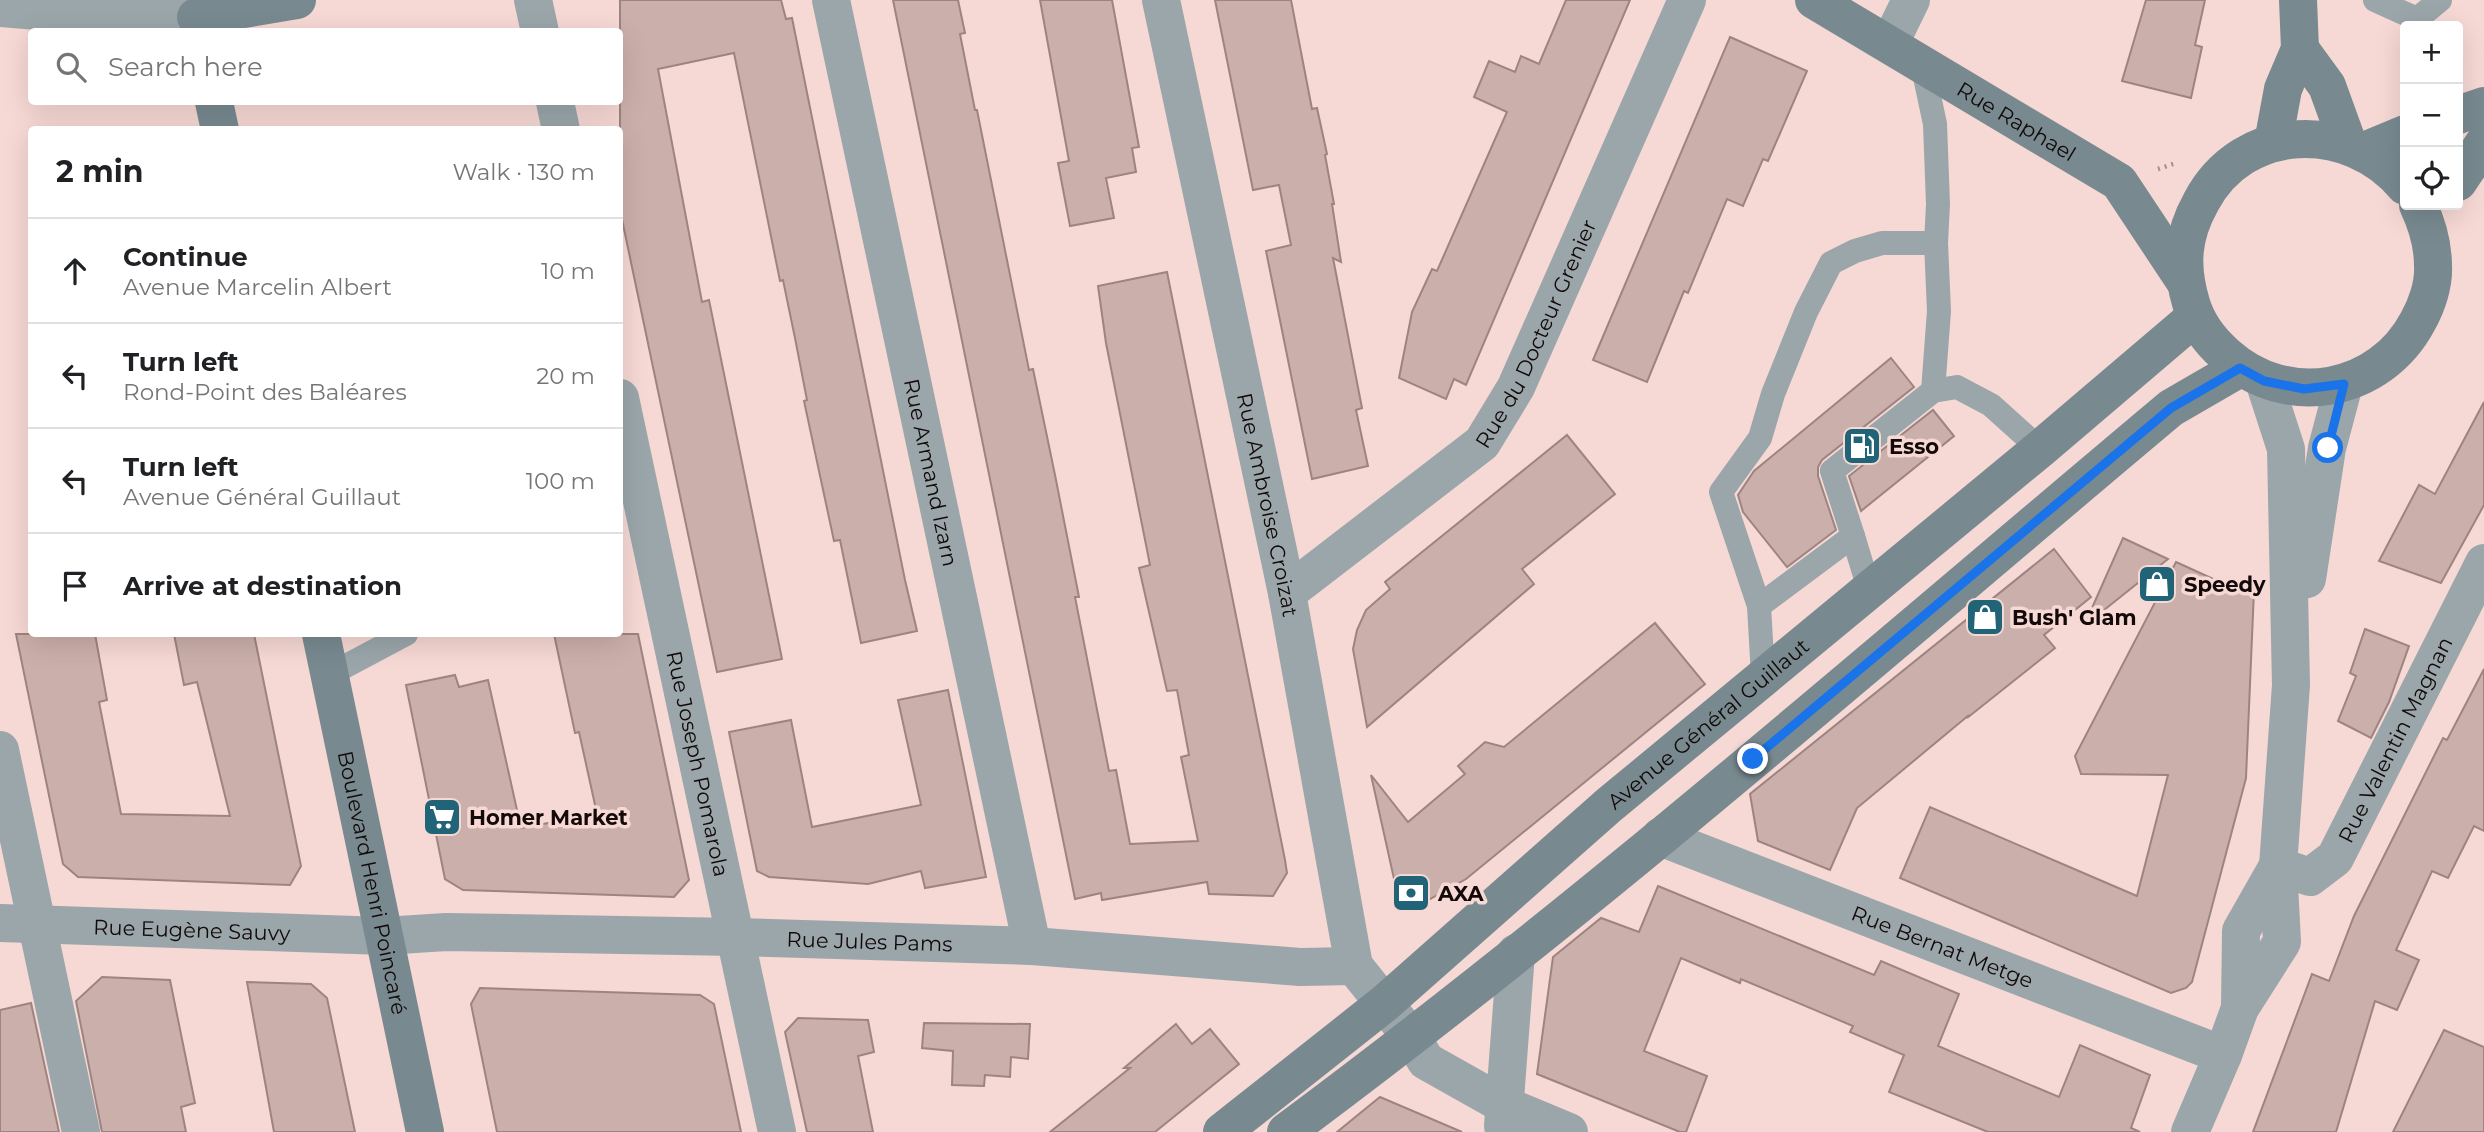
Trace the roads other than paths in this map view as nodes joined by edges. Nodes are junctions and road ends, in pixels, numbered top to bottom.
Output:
1 (296, 0) edge
2 (533, 0) edge
3 (831, 0) edge
4 (1161, 0) edge
5 (1687, 0) edge
6 (1814, 0) edge
7 (1911, 0) edge
8 (2298, 0) edge
9 (2375, 0) edge
10 (2440, 0) edge
11 (0, 9) edge
12 (196, 16) edge
13 (539, 28) edge
14 (1890, 43) junction
15 (2300, 49) junction
16 (1923, 63) junction
17 (215, 105) edge
18 (556, 105) edge
19 (2484, 106) edge
20 (2463, 113) edge
21 (219, 126) edge
22 (560, 126) edge
23 (2400, 135) edge
24 (2273, 143) junction
25 (2484, 143) edge
26 (2356, 148) junction
27 (2463, 174) edge
28 (2400, 180) edge
29 (2430, 213) edge
30 (1936, 243) junction
31 (2184, 280) junction
32 (2196, 317) junction
33 (2252, 375) junction
34 (2344, 384) junction
35 (1933, 391) junction
36 (623, 412) edge
37 (2040, 449) junction
38 (1853, 536) junction
39 (2484, 563) edge
40 (1869, 589) junction
41 (1287, 593) junction
42 (1759, 606) junction
43 (322, 637) edge
44 (400, 637) edge
45 (329, 675) junction
46 (1763, 676) junction
47 (2291, 685) junction
48 (0, 750) edge
49 (1660, 837) junction
50 (2278, 866) junction
51 (18, 923) edge
52 (384, 936) junction
53 (736, 937) junction
54 (1032, 946) junction
55 (1516, 953) junction
56 (1354, 966) junction
57 (1385, 1003) junction
58 (1412, 1038) junction
59 (2223, 1055) junction
60 (1504, 1119) edge
61 (81, 1132) edge
62 (425, 1132) edge
63 (777, 1132) edge
64 (1222, 1132) edge
65 (1286, 1132) edge
66 (1569, 1132) edge
67 (2190, 1132) edge

1 - 12 main road
2 - 13 street
3 - 54 street, Rue Armand Izarn
4 - 41 street, Rue Ambroise Croizat
5 - 41 street, Rue du Docteur Grenier
6 - 14 main road, Rue Raphael
7 - 14 street
8 - 15 main road
9 - 10 lane
11 - 12 street
14 - 16 main road, Rue Raphael
15 - 24 main road
15 - 26 main road
16 - 30 lane
16 - 31 main road, Rue Raphael
17 - 21 main road
18 - 22 street
19 - 20 main road
23 - 26 main road
24 - 26 main road
24 - 31 main road
25 - 27 main road
26 - 28 main road
29 - 34 main road
30 - 35 lane
30 - 42 lane
31 - 32 main road
32 - 33 main road
32 - 37 main road, Avenue Général Guillaut
33 - 34 main road
33 - 47 street
33 - 49 main road
34 - 47 street
35 - 37 lane
35 - 38 lane
36 - 53 street, Rue Joseph Pomarola
37 - 40 main road, Avenue Général Guillaut
38 - 40 lane
38 - 42 lane
39 - 50 street, Rue Valentin Magnan
40 - 46 main road, Avenue Général Guillaut
41 - 56 street, Rue Ambroise Croizat
42 - 46 lane
43 - 45 main road, Boulevard Henri Poincaré
44 - 45 lane
45 - 52 main road, Boulevard Henri Poincaré
46 - 57 main road, Avenue Général Guillaut
47 - 50 street
48 - 51 street
49 - 55 main road
49 - 59 street, Rue Bernat Metge
50 - 59 street
51 - 52 street, Rue Eugène Sauvy
51 - 61 street
52 - 53 street, Rue Jules Pams
52 - 62 main road, Boulevard Henri Poincaré
53 - 54 street, Rue Jules Pams
53 - 63 street, Rue Joseph Pomarola
54 - 56 street, Rue Jules Pams
55 - 58 main road
55 - 60 street
56 - 57 street, Rue Ambroise Croizat
57 - 58 street, Rue Ambroise Croizat
57 - 64 main road, Avenue Général Guillaut
58 - 60 street, Rue Ambroise Croizat
58 - 65 main road
59 - 67 street
60 - 66 street, Rue Ambroise Croizat

